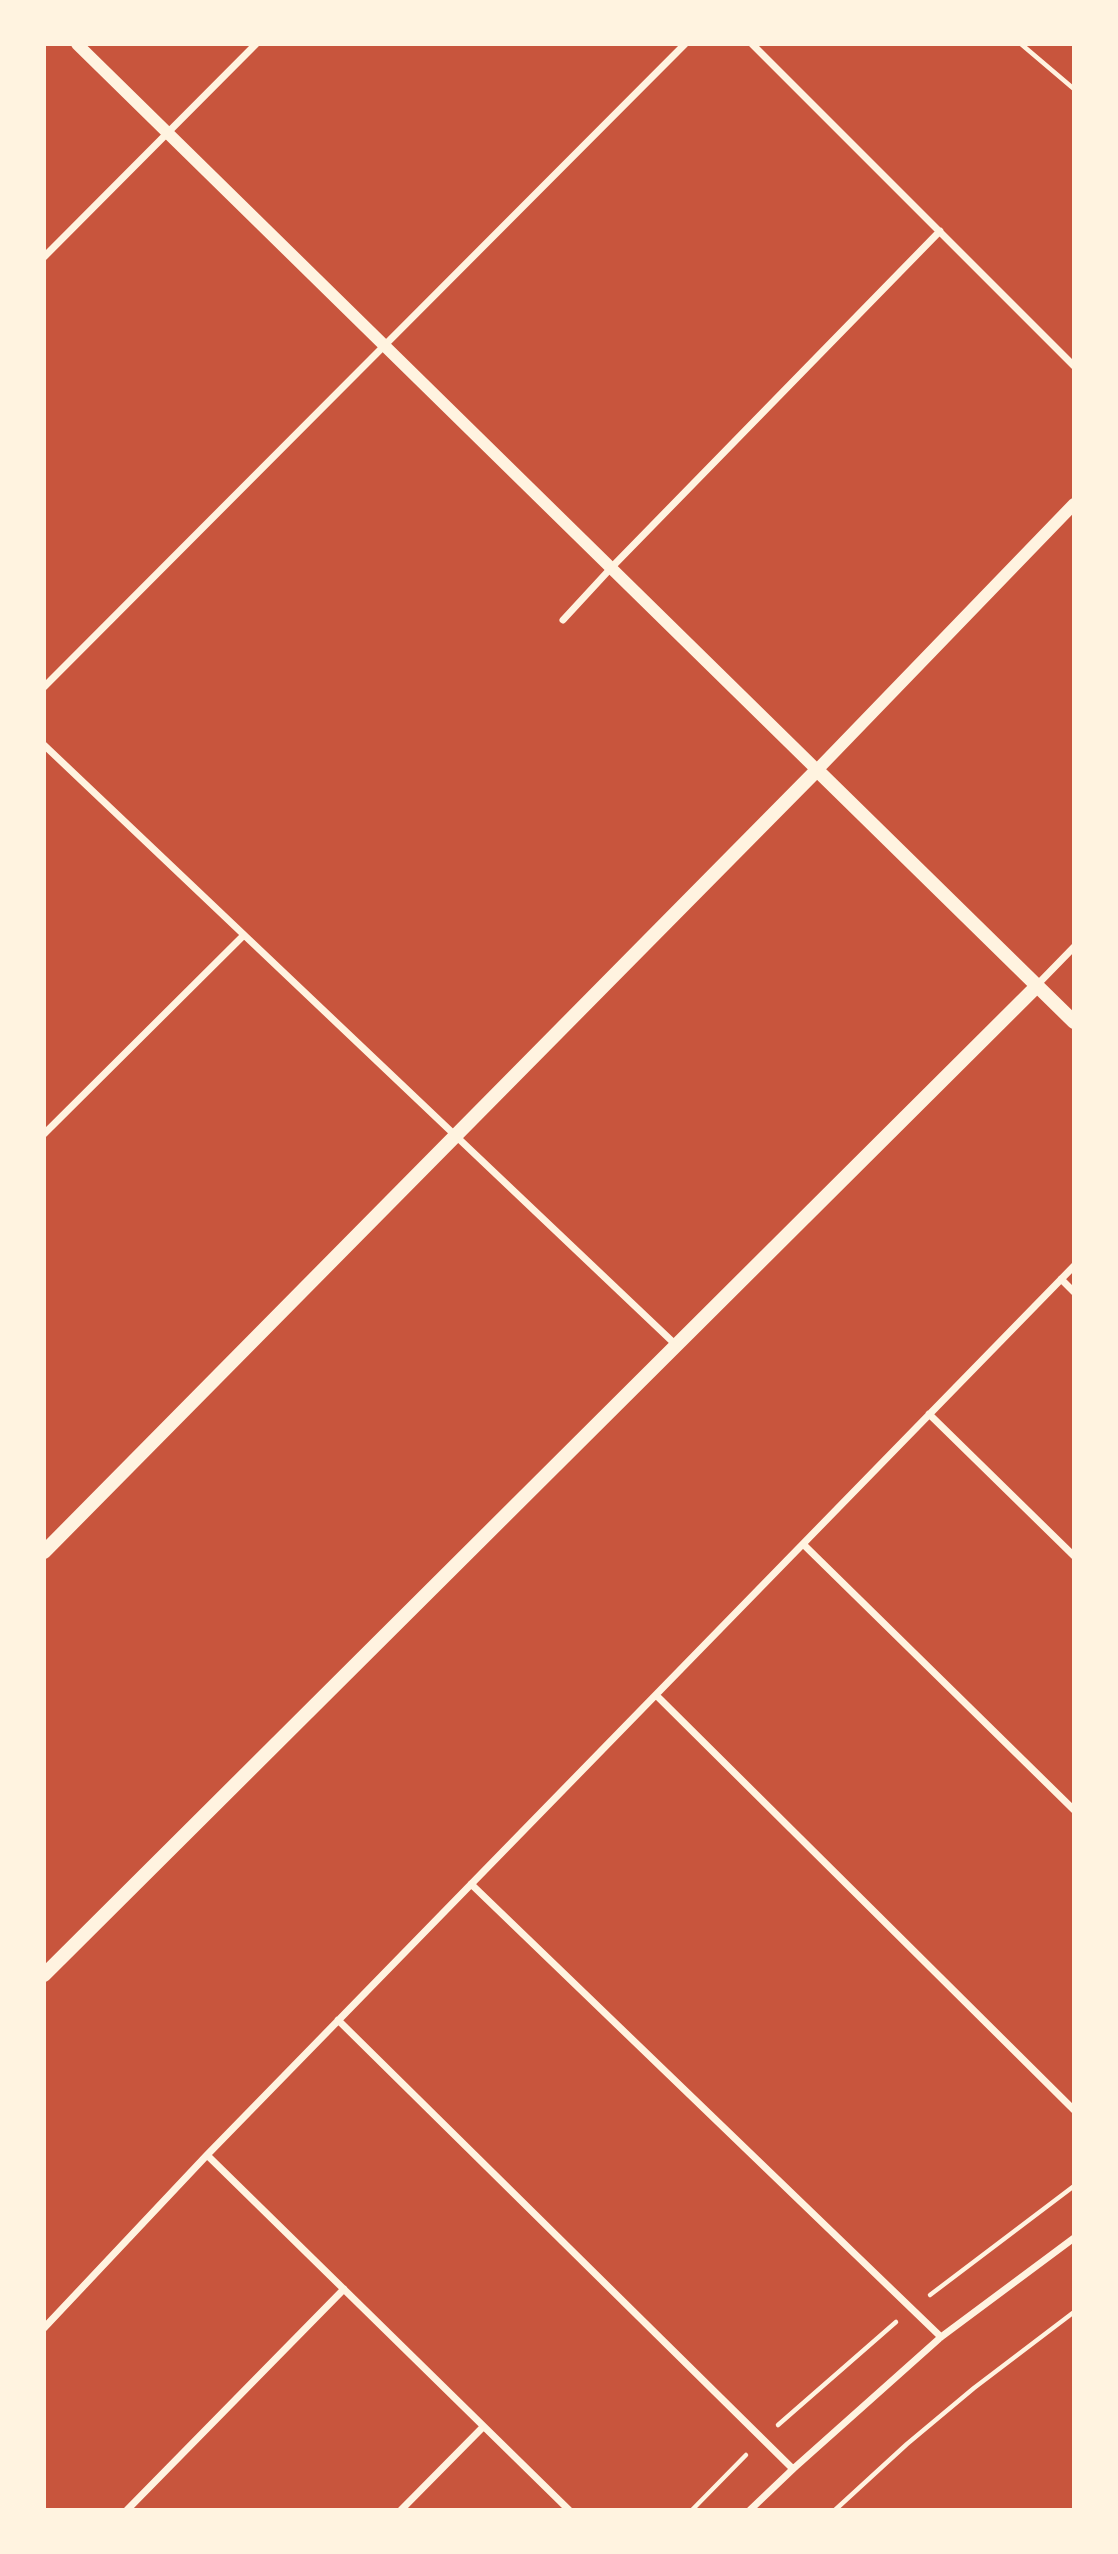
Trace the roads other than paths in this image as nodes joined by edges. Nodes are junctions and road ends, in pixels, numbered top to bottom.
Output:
1 (77, 44) edge
2 (256, 44) edge
3 (685, 44) edge
4 (752, 44) edge
5 (167, 133) junction
6 (940, 232) junction
7 (44, 257) edge
8 (384, 346) junction
9 (1074, 366) edge
10 (1074, 505) edge
11 (611, 568) junction
12 (563, 620) dead end
13 (44, 687) edge
14 (44, 745) edge
15 (817, 770) junction
16 (244, 935) junction
17 (1074, 947) edge
18 (1037, 986) junction
19 (1074, 1022) edge
20 (44, 1134) edge
21 (456, 1136) junction
22 (1074, 1266) edge
23 (1061, 1279) junction
24 (1074, 1293) edge
25 (676, 1345) junction
26 (929, 1414) junction
27 (803, 1544) junction
28 (44, 1552) edge
29 (1074, 1556) edge
30 (656, 1695) junction
31 (1074, 1810) edge
32 (471, 1884) junction
33 (44, 1975) edge
34 (338, 2020) junction
35 (1074, 2110) edge
36 (207, 2155) junction
37 (1074, 2238) edge
38 (344, 2289) junction
39 (44, 2328) edge
40 (941, 2337) junction
41 (483, 2427) junction
42 (793, 2469) junction
43 (127, 2510) edge
44 (401, 2510) edge
45 (569, 2510) edge
46 (750, 2510) edge

1 - 5 street
2 - 5 street
3 - 8 street
4 - 6 street
5 - 7 street
5 - 8 street
6 - 9 street
6 - 11 street
8 - 11 street
8 - 13 street
10 - 15 street
11 - 12 street
11 - 15 street
14 - 16 street
15 - 18 main road
15 - 21 main road
16 - 20 street
16 - 21 street
17 - 18 street
18 - 19 main road
18 - 25 main road
21 - 25 street
21 - 28 main road
22 - 23 street
23 - 24 street
23 - 26 street
25 - 33 main road
26 - 27 street
26 - 29 street
27 - 30 street
27 - 31 street
30 - 32 street
30 - 35 street
32 - 34 street
32 - 40 street
34 - 36 street
34 - 42 street
36 - 38 street
36 - 39 street
37 - 40 street
38 - 41 street
38 - 43 street
40 - 42 street
41 - 44 street
41 - 45 street
42 - 46 street

